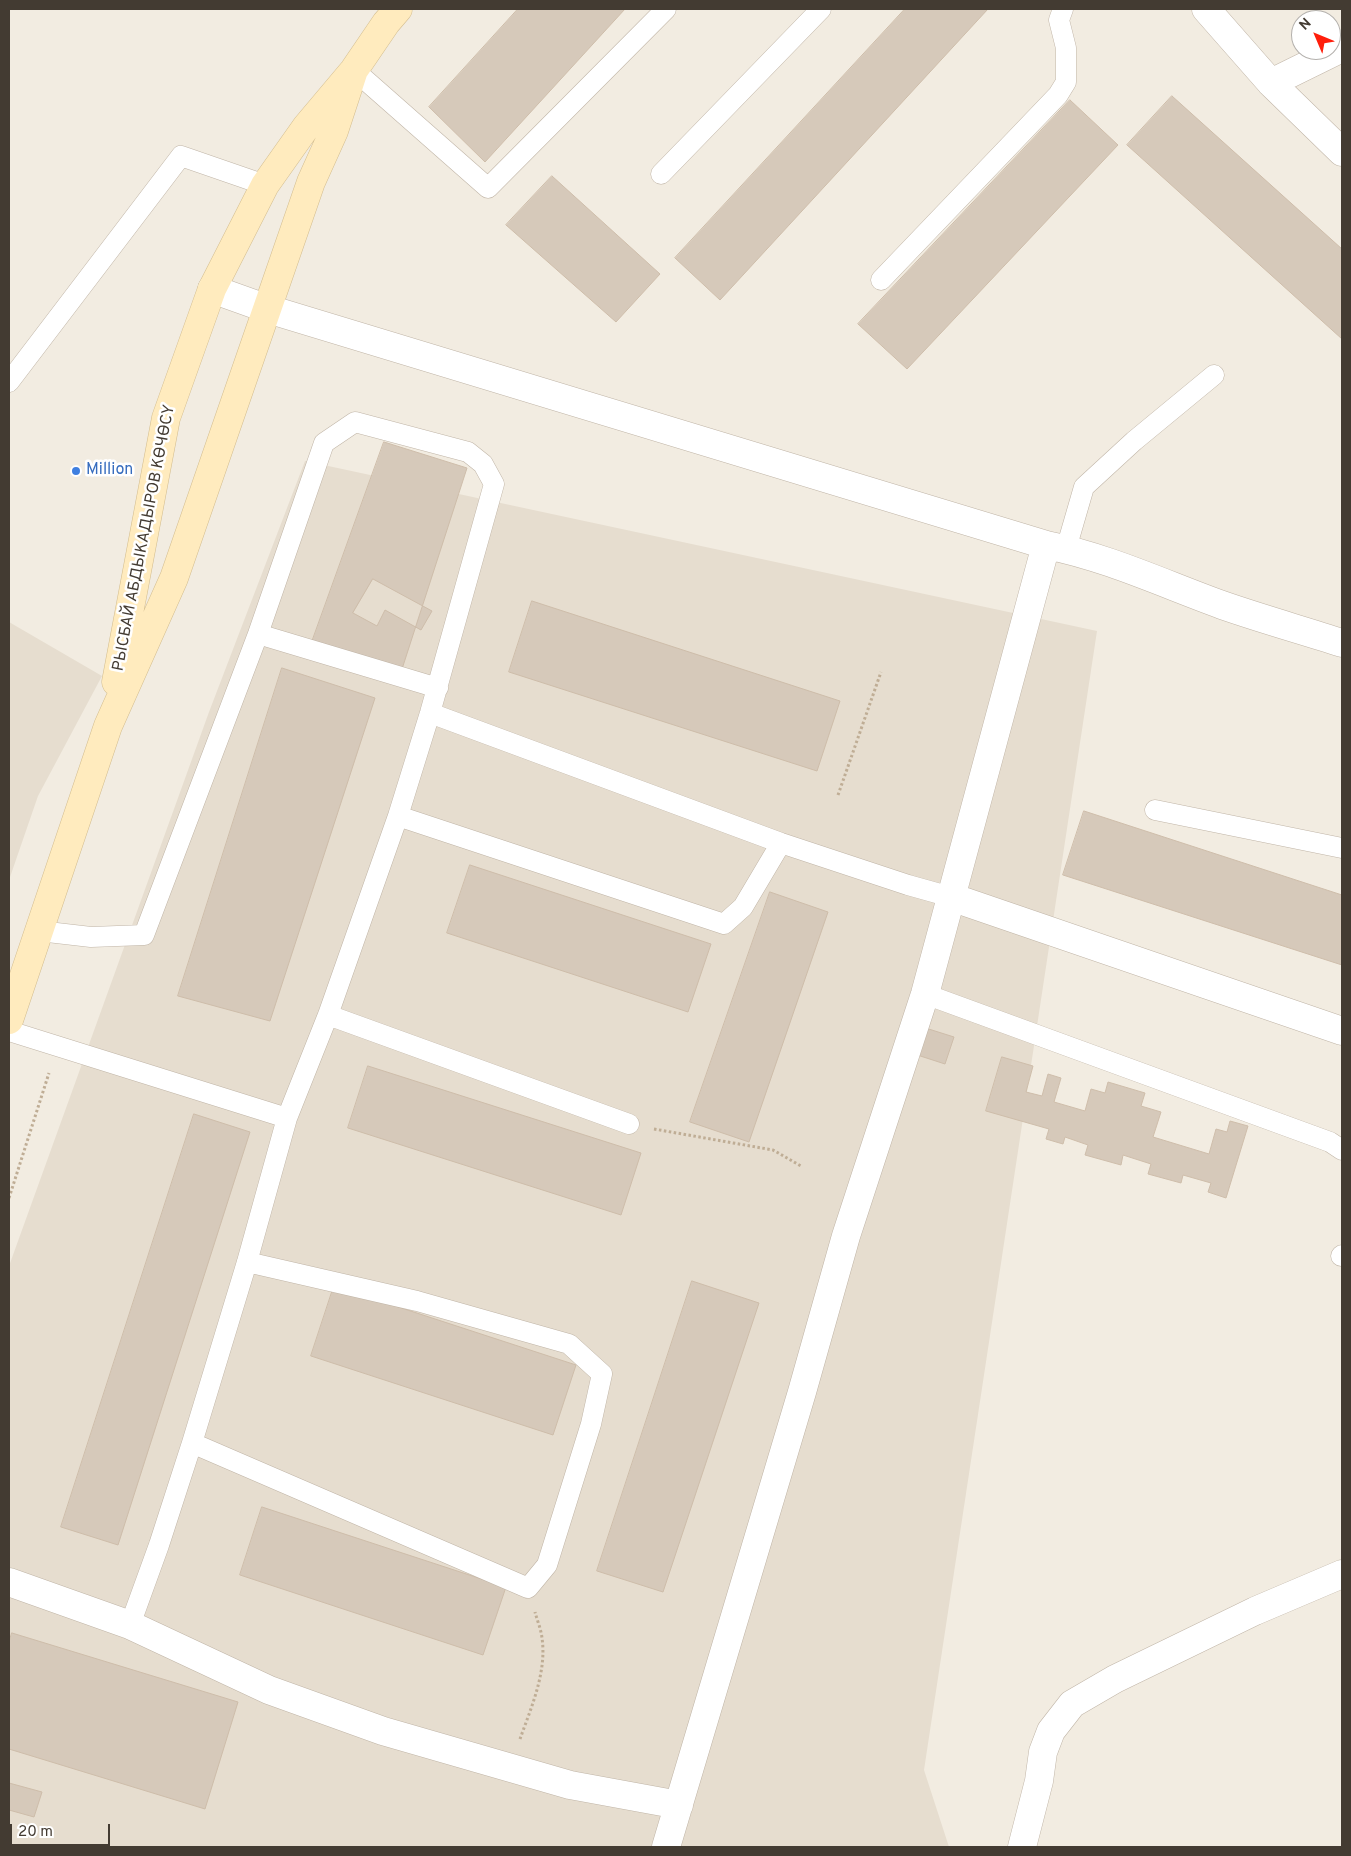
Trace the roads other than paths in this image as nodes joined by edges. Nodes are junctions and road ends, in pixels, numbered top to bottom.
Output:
1 (398, 9) edge
2 (666, 9) edge
3 (821, 9) edge
4 (1064, 9) edge
5 (1206, 9) edge
6 (1342, 48) edge
7 (354, 70) junction
8 (1271, 83) junction
9 (1342, 152) edge
10 (662, 174) dead end
11 (265, 185) junction
12 (881, 280) dead end
13 (212, 289) junction
14 (268, 309) junction
15 (1214, 375) dead end
16 (9, 382) edge
17 (1056, 547) junction
18 (258, 634) junction
19 (1342, 643) edge
20 (438, 688) junction
21 (430, 713) junction
22 (108, 726) junction
23 (1155, 810) dead end
24 (398, 816) junction
25 (781, 843) junction
26 (1342, 848) edge
27 (951, 897) junction
28 (39, 931) junction
29 (925, 994) junction
30 (328, 1015) junction
31 (9, 1020) edge
32 (9, 1031) edge
33 (1342, 1031) edge
34 (287, 1118) junction
35 (629, 1124) road end
36 (1342, 1150) edge
37 (247, 1262) junction
38 (192, 1443) junction
39 (1342, 1574) edge
40 (9, 1582) edge
41 (130, 1626) junction
42 (679, 1806) junction
43 (666, 1847) edge
44 (1022, 1847) edge

1 - 7 main road, РЫСБАЙ АБДЫКАДЫРОВ КӨЧӨСҮ
2 - 7 lane
3 - 10 lane
4 - 12 lane
5 - 8 street
6 - 8 street
7 - 11 main road, РЫСБАЙ АБДЫКАДЫРОВ КӨЧӨСҮ
7 - 14 main road, РЫСБАЙ АБДЫКАДЫРОВ КӨЧӨСҮ
8 - 9 street
11 - 13 main road, РЫСБАЙ АБДЫКАДЫРОВ КӨЧӨСҮ
11 - 16 lane
13 - 14 street
13 - 22 main road, РЫСБАЙ АБДЫКАДЫРОВ КӨЧӨСҮ
14 - 17 street
14 - 22 main road, РЫСБАЙ АБДЫКАДЫРОВ КӨЧӨСҮ
15 - 17 lane
17 - 19 street
17 - 27 street
18 - 20 lane
18 - 20 lane
18 - 28 lane
20 - 21 lane
21 - 24 lane
21 - 25 lane
22 - 28 main road, РЫСБАЙ АБДЫКАДЫРОВ КӨЧӨСҮ
23 - 26 lane
24 - 25 lane
24 - 30 lane
25 - 27 lane
27 - 29 street
27 - 33 street
28 - 31 main road, РЫСБАЙ АБДЫКАДЫРОВ КӨЧӨСҮ
29 - 36 lane
29 - 42 street
30 - 34 lane
30 - 35 lane
32 - 34 lane
34 - 37 lane
37 - 38 lane
37 - 38 lane
38 - 41 lane
39 - 44 street
40 - 41 street
41 - 42 street
42 - 43 street

